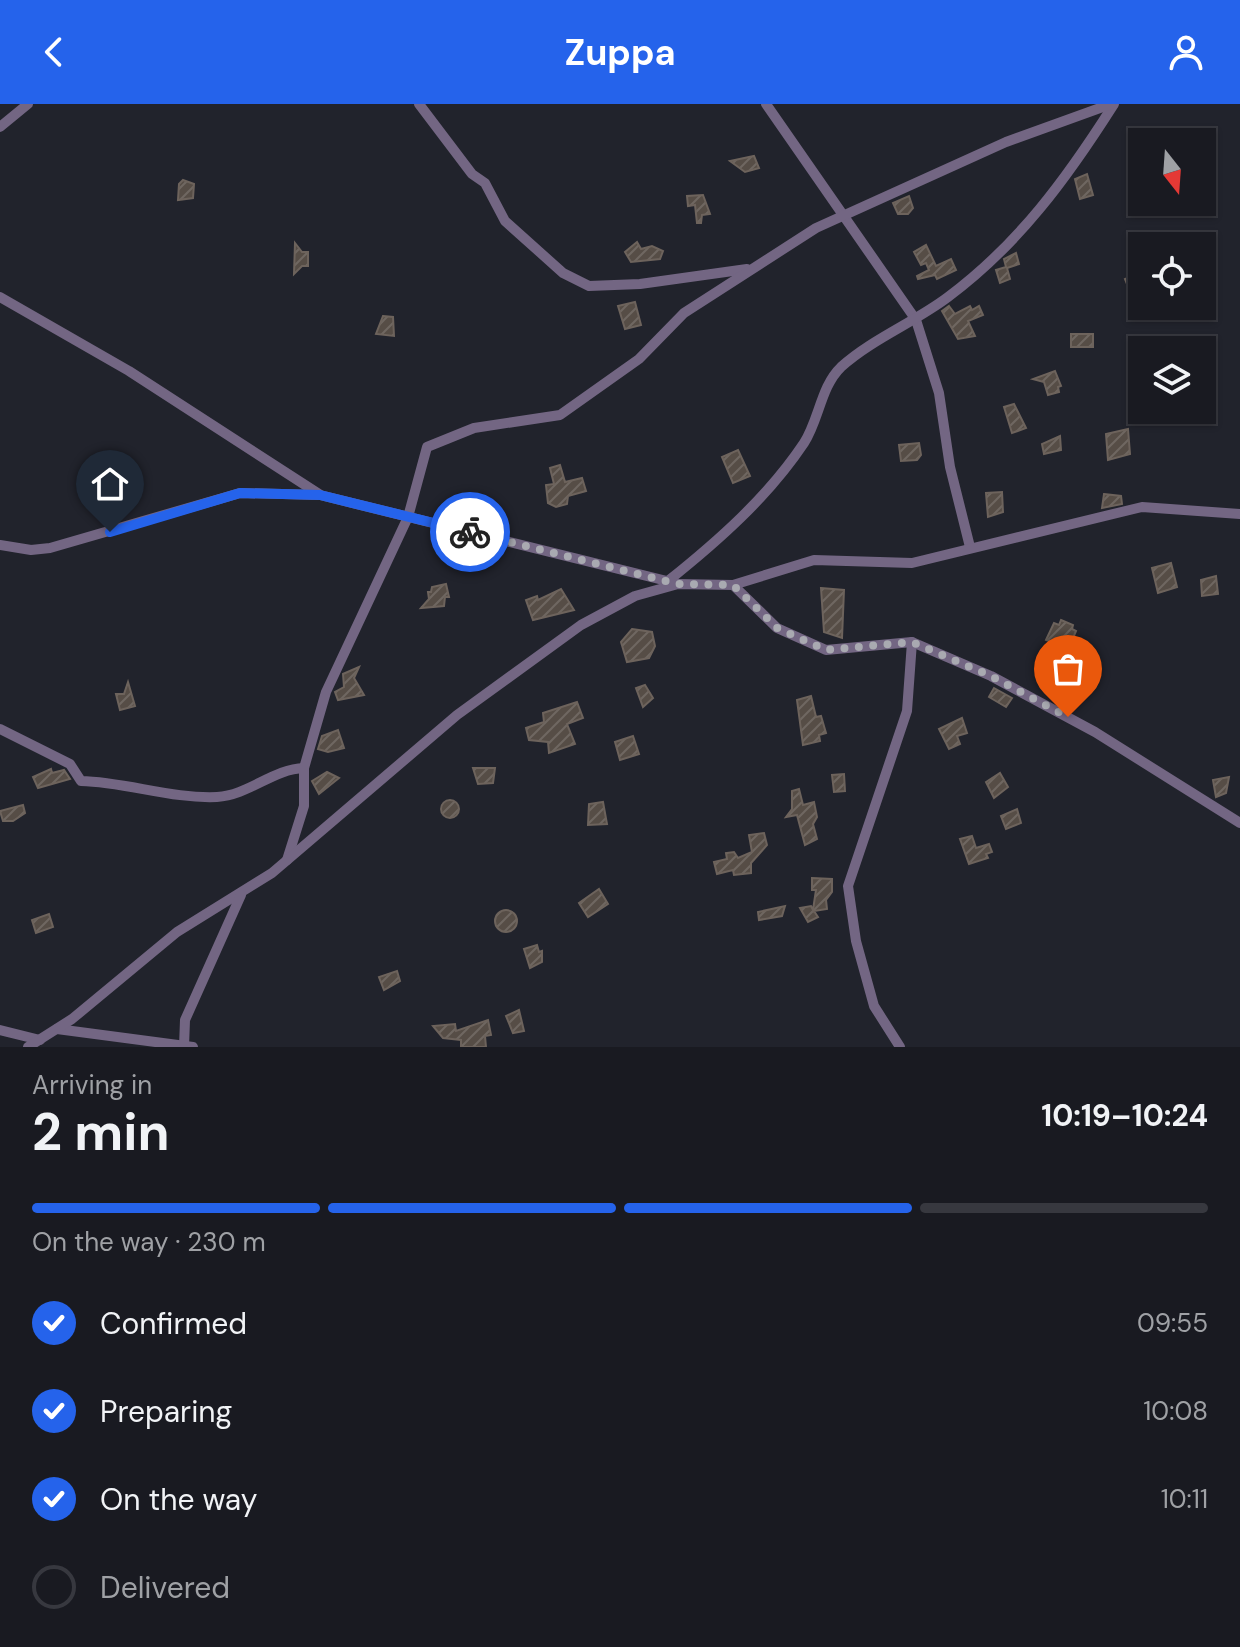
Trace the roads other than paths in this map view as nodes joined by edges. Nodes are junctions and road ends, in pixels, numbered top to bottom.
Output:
1 (28, 104) edge
2 (419, 104) edge
3 (766, 104) edge
4 (1112, 104) edge
5 (0, 127) edge
6 (845, 217) junction
7 (749, 269) junction
8 (0, 297) edge
9 (916, 320) junction
10 (320, 495) junction
11 (1240, 514) edge
12 (408, 517) junction
13 (0, 545) edge
14 (970, 547) junction
15 (673, 582) junction
16 (733, 585) junction
17 (912, 642) junction
18 (0, 729) edge
19 (304, 768) junction
20 (1240, 823) edge
21 (287, 861) junction
22 (241, 895) junction
23 (57, 1029) junction
24 (0, 1030) edge
25 (40, 1040) junction
26 (187, 1046) edge
27 (28, 1047) edge
28 (900, 1047) edge

1 - 5 street
2 - 7 street
3 - 6 street
4 - 6 street
4 - 9 street
6 - 7 street
6 - 9 street
7 - 12 street
8 - 10 street
9 - 14 street
9 - 15 street
10 - 12 street
10 - 13 street
11 - 14 street
12 - 15 street
12 - 19 street
14 - 16 street
15 - 16 street
15 - 21 street
16 - 17 street
17 - 20 street
17 - 28 street
18 - 19 street
19 - 21 street
21 - 22 street
22 - 23 street
22 - 26 street
23 - 25 street
23 - 26 street
24 - 25 street
25 - 27 street

